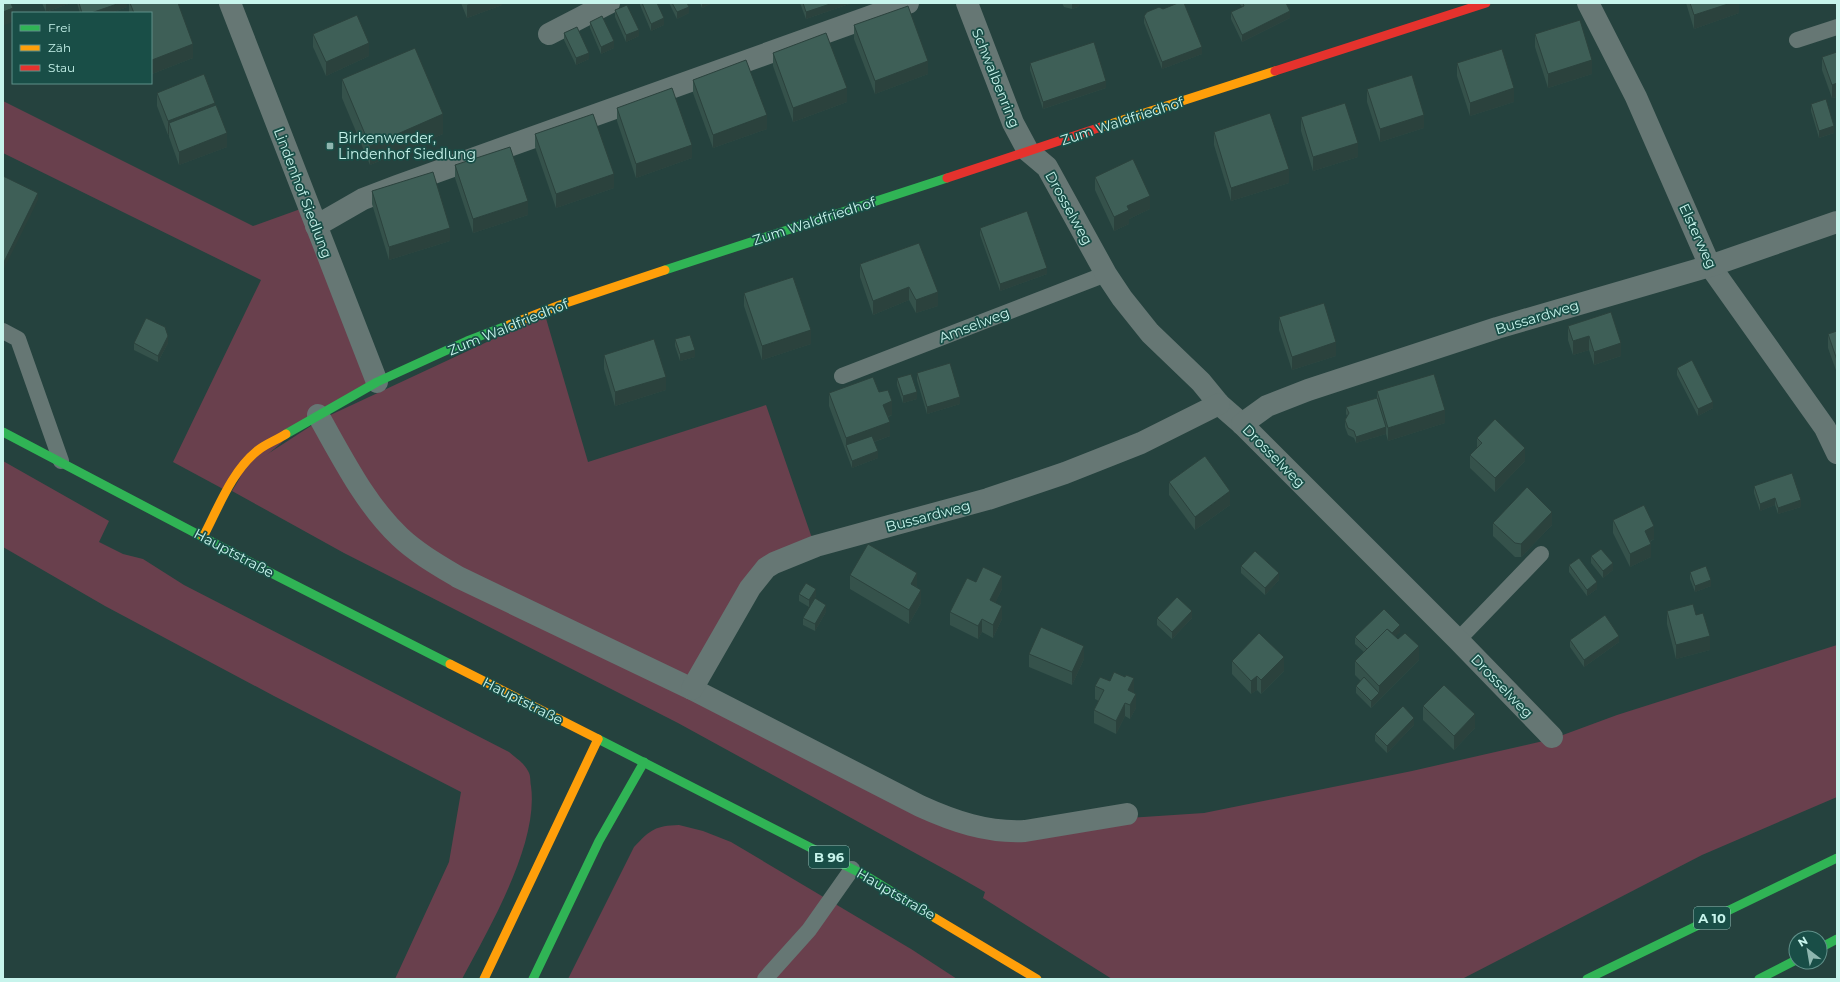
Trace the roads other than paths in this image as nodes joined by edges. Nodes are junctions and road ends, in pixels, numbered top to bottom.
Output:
1 (230, 3) edge
2 (609, 3) edge
3 (908, 3) edge
4 (967, 3) edge
5 (1486, 3) edge
6 (1588, 3) edge
7 (1837, 27) edge
8 (549, 34) dead end
9 (1797, 40) dead end
10 (1028, 151) junction
11 (1837, 222) edge
12 (316, 226) junction
13 (1710, 266) junction
14 (1106, 274) junction
15 (3, 331) edge
16 (842, 376) dead end
17 (377, 382) junction
18 (1219, 404) junction
19 (318, 416) junction
20 (1242, 424) junction
21 (1831, 426) edge
22 (3, 432) edge
23 (1837, 453) edge
24 (61, 461) junction
25 (203, 537) junction
26 (1541, 554) dead end
27 (1458, 640) junction
28 (692, 689) junction
29 (1552, 737) dead end
30 (598, 739) junction
31 (644, 762) junction
32 (1127, 814) dead end
33 (1837, 858) edge
34 (852, 869) junction
35 (1837, 939) edge
36 (1828, 944) edge
37 (1788, 964) edge
38 (484, 979) edge
39 (532, 979) edge
40 (765, 979) edge
41 (1037, 979) edge
42 (1587, 979) edge
43 (1759, 979) edge

1 - 12 street, Lindenhof Siedlung
2 - 8 street
3 - 12 street
4 - 10 street, Schwalbenring
5 - 10 main road, Zum Waldfriedhof
6 - 13 street, Elsterweg
7 - 9 lane
10 - 14 street, Drosselweg
10 - 17 main road, Zum Waldfriedhof
11 - 13 street, Bussardweg
12 - 17 street, Lindenhof Siedlung
13 - 20 street, Bussardweg
13 - 21 street, Elsterweg
14 - 16 lane, Amselweg
14 - 18 street, Drosselweg
15 - 24 lane
17 - 19 main road, Zum Waldfriedhof
18 - 20 street, Drosselweg
18 - 28 street, Bussardweg
19 - 25 main road, Zum Waldfriedhof
19 - 28 street
20 - 27 street, Drosselweg
21 - 23 street, Elsterweg
22 - 24 main road, Hauptstraße
24 - 25 main road, Hauptstraße
25 - 30 main road, Hauptstraße
26 - 27 lane
27 - 29 street, Drosselweg
28 - 32 street
30 - 31 main road, Hauptstraße
30 - 38 main road
31 - 34 main road, Hauptstraße / B 96
31 - 39 main road
33 - 42 main road, A 10
34 - 40 lane
34 - 41 main road, Hauptstraße / B 96
35 - 36 main road
37 - 43 main road

